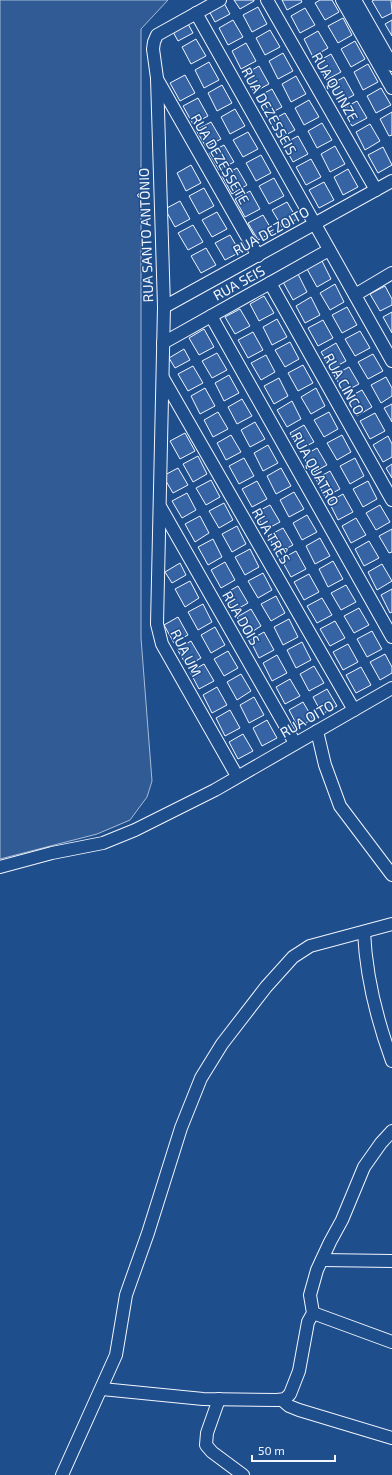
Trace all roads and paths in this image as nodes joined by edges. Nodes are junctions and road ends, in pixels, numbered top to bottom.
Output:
1 (220, 0) edge
2 (267, 0) edge
3 (342, 0) edge
4 (355, 0) edge
5 (196, 13) junction
6 (392, 65) edge
7 (157, 78) junction
8 (392, 88) edge
9 (392, 181) edge
10 (376, 190) junction
11 (315, 224) junction
12 (329, 250) junction
13 (258, 256) junction
14 (392, 273) edge
15 (270, 283) junction
16 (355, 295) junction
17 (164, 307) junction
18 (211, 316) junction
19 (163, 343) junction
20 (392, 361) edge
21 (162, 378) junction
22 (392, 500) edge
23 (160, 507) junction
24 (392, 637) edge
25 (392, 688) edge
26 (354, 710) junction
27 (317, 731) junction
28 (295, 743) junction
29 (237, 776) junction
30 (0, 867) edge
31 (392, 875) edge
32 (392, 924) edge
33 (364, 932) junction
34 (392, 1061) edge
35 (392, 1131) edge
36 (322, 1260) junction
37 (392, 1261) edge
38 (313, 1313) junction
39 (392, 1342) edge
40 (102, 1389) junction
41 (218, 1399) junction
42 (282, 1400) junction
43 (392, 1438) edge
44 (62, 1475) edge
45 (243, 1475) edge

1 - 5 street, RUA SANTO ANTÔNIO
2 - 10 street, RUA QUINZE
3 - 8 street
4 - 6 street
5 - 7 street, RUA SANTO ANTÔNIO
5 - 11 street, RUA DEZESSEIS
7 - 13 street, RUA DEZESSETE
7 - 17 street, RUA SANTO ANTÔNIO
9 - 10 street, RUA DEZOITO
10 - 11 street, RUA DEZOITO
11 - 12 street
11 - 13 street, RUA DEZOITO
12 - 15 street, RUA SEIS
12 - 16 street
13 - 17 street, RUA DEZOITO
14 - 16 street
15 - 18 street, RUA SEIS
15 - 22 street, RUA CINCO
16 - 20 street
17 - 19 street, RUA SANTO ANTÔNIO
18 - 19 street, RUA SEIS
18 - 24 street, RUA QUATRO
19 - 21 street, RUA SANTO ANTÔNIO
21 - 23 street, RUA SANTO ANTÔNIO
21 - 26 street, RUA TRÊS
23 - 28 street, RUA DOIS
23 - 29 street, RUA UM
25 - 26 street, RUA OITO
26 - 27 street, RUA OITO
27 - 28 street, RUA OITO
27 - 31 street
28 - 29 street, RUA OITO
29 - 30 street, RUA OITO
32 - 33 street
33 - 34 street
33 - 40 street
35 - 36 street
36 - 37 street
36 - 38 street
38 - 39 street
38 - 42 street
40 - 41 street
40 - 44 street
41 - 42 street
41 - 45 street
42 - 43 street

